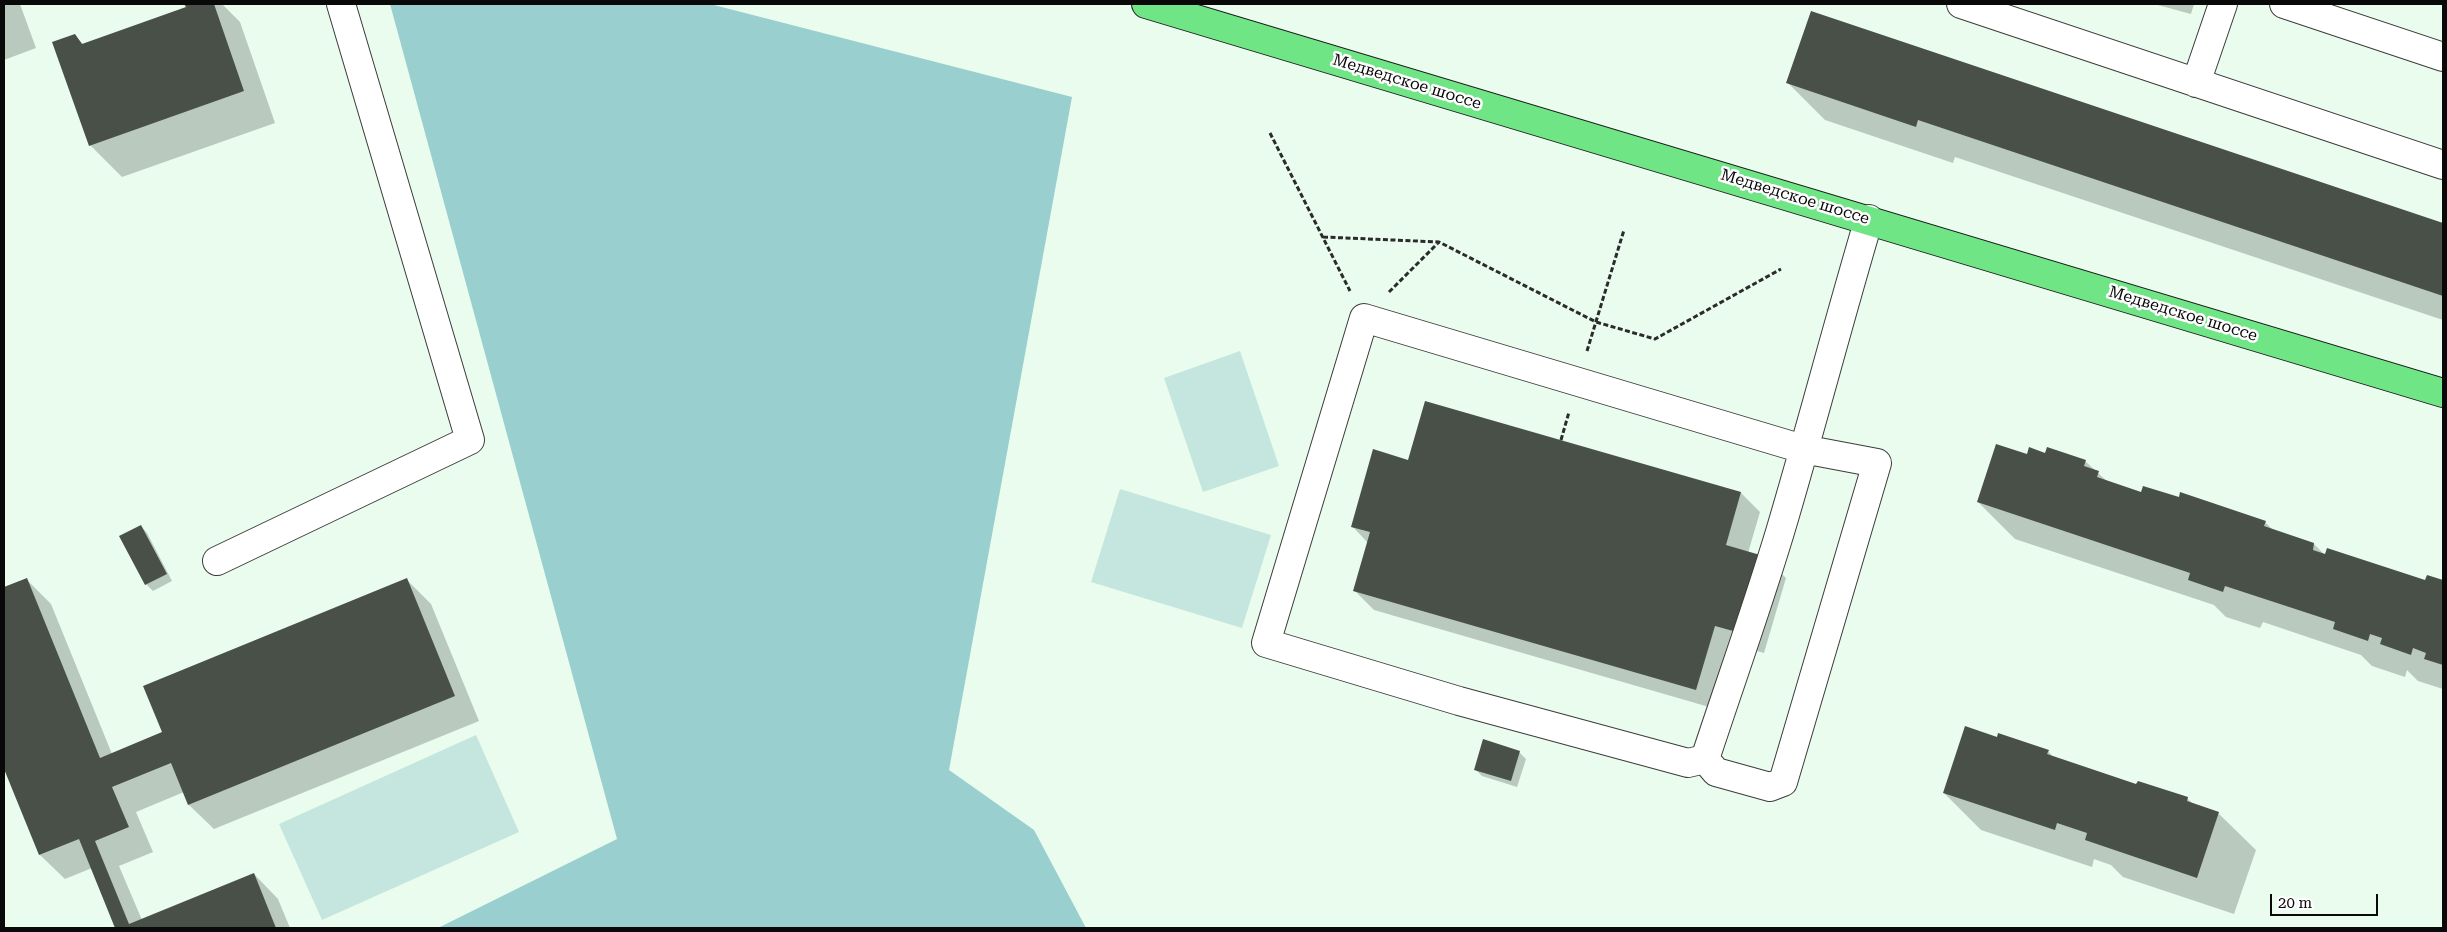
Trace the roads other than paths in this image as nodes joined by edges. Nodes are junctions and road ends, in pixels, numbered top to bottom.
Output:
1 (340, 4) edge
2 (1146, 4) edge
3 (1961, 4) edge
4 (2223, 4) edge
5 (2284, 4) edge
6 (2443, 57) edge
7 (2196, 83) junction
8 (2443, 165) edge
9 (1869, 220) junction
10 (2443, 393) edge
11 (1803, 449) junction
12 (217, 561) dead end
13 (1705, 759) junction

1 - 12 lane
2 - 9 main road, Медведское шоссе
3 - 7 lane
4 - 7 lane
5 - 6 lane
7 - 8 lane
9 - 10 main road, Медведское шоссе
9 - 11 lane
11 - 13 lane
11 - 13 lane
11 - 13 lane

